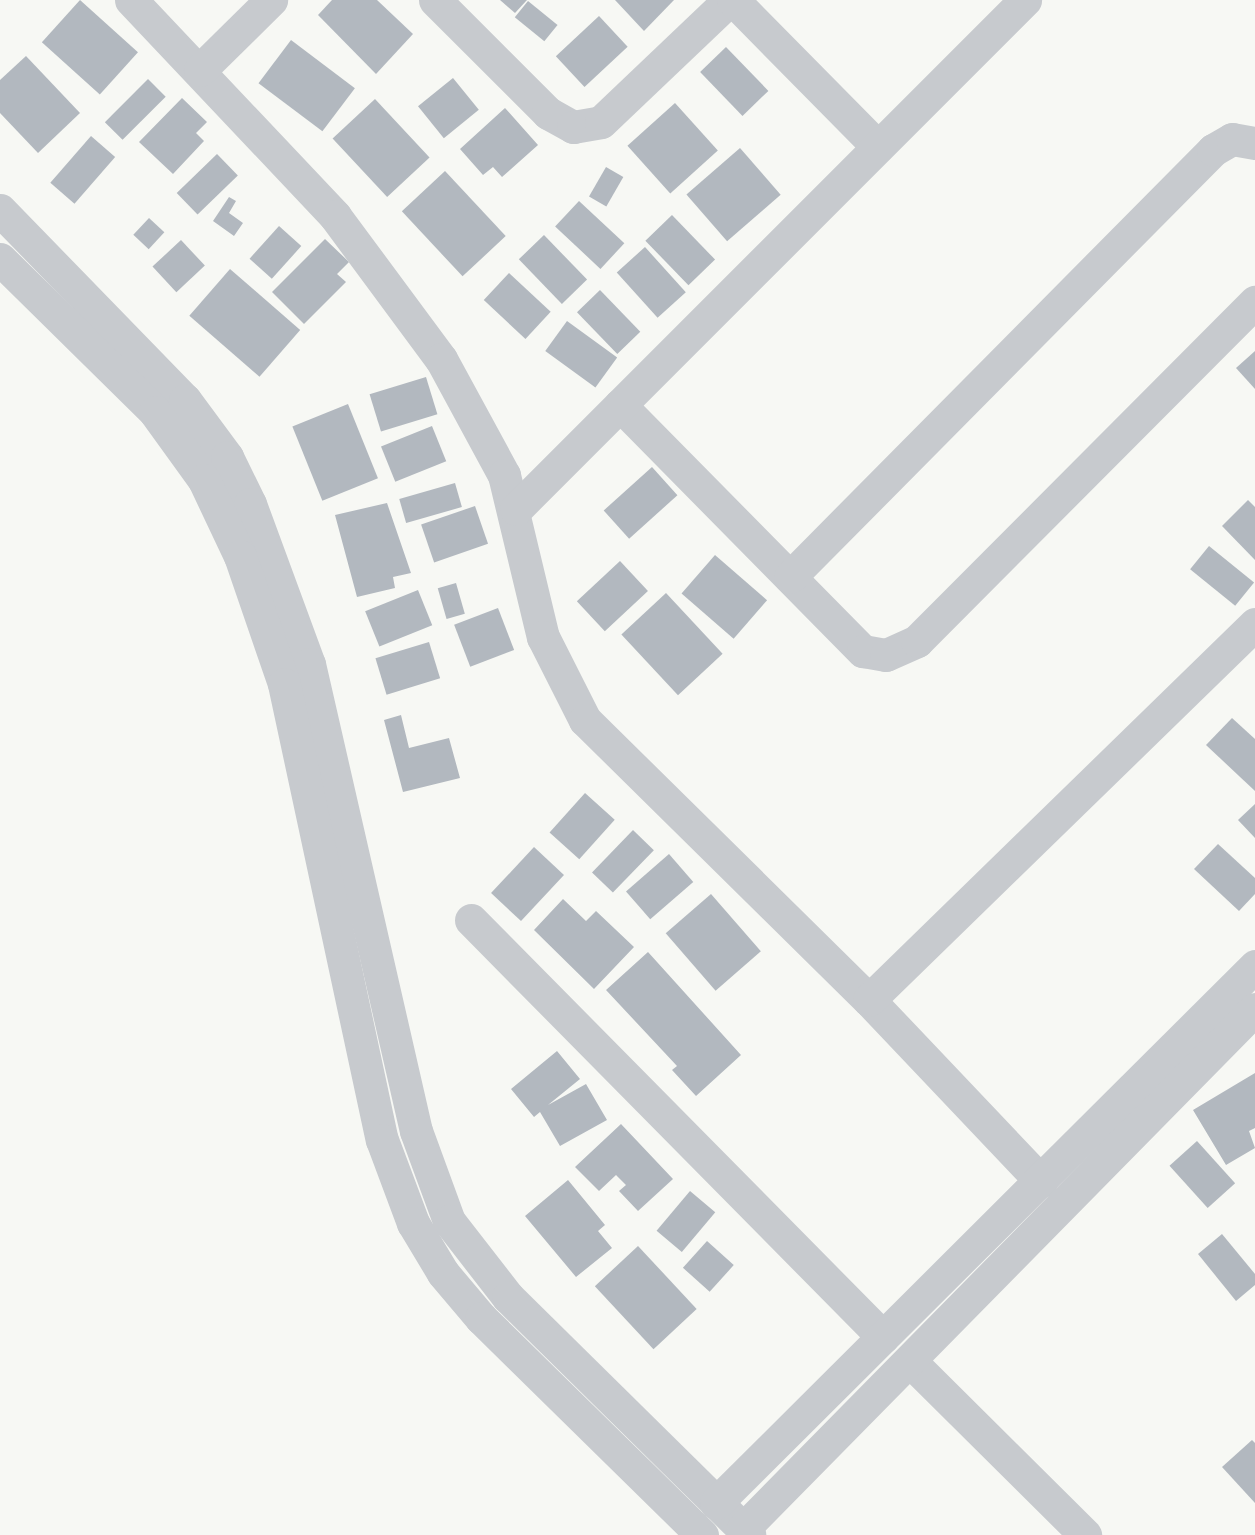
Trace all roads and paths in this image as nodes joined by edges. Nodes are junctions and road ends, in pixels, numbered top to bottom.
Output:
1 (131, 0) edge
2 (271, 0) edge
3 (435, 0) edge
4 (731, 0) edge
5 (1025, 0) edge
6 (200, 71) junction
7 (1255, 144) edge
8 (878, 147) junction
9 (0, 210) edge
10 (0, 258) edge
11 (1255, 302) edge
12 (94, 304) junction
13 (72, 330) junction
14 (620, 405) junction
15 (516, 509) junction
16 (790, 577) junction
17 (1255, 624) edge
18 (471, 920) dead end
19 (1255, 966) edge
20 (869, 1000) junction
21 (1255, 1009) edge
22 (1111, 1133) junction
23 (1041, 1181) junction
24 (883, 1337) junction
25 (910, 1362) junction
26 (574, 1364) junction
27 (548, 1389) junction
28 (716, 1503) junction
29 (746, 1532) edge
30 (702, 1535) edge
31 (1085, 1535) edge

1 - 6 street
2 - 6 street
3 - 4 street
4 - 8 street
5 - 8 street
6 - 15 street
7 - 16 street
8 - 14 street
9 - 12 street
10 - 13 street
11 - 16 street
12 - 13 street
12 - 26 street
13 - 27 street
14 - 15 street
14 - 16 street
15 - 20 street
17 - 20 street
18 - 24 street
19 - 22 street
20 - 23 street
21 - 22 street
22 - 23 street
22 - 25 street
23 - 24 street
24 - 28 street
25 - 29 street
25 - 31 street
26 - 27 street
26 - 28 street
27 - 30 street
28 - 29 street

